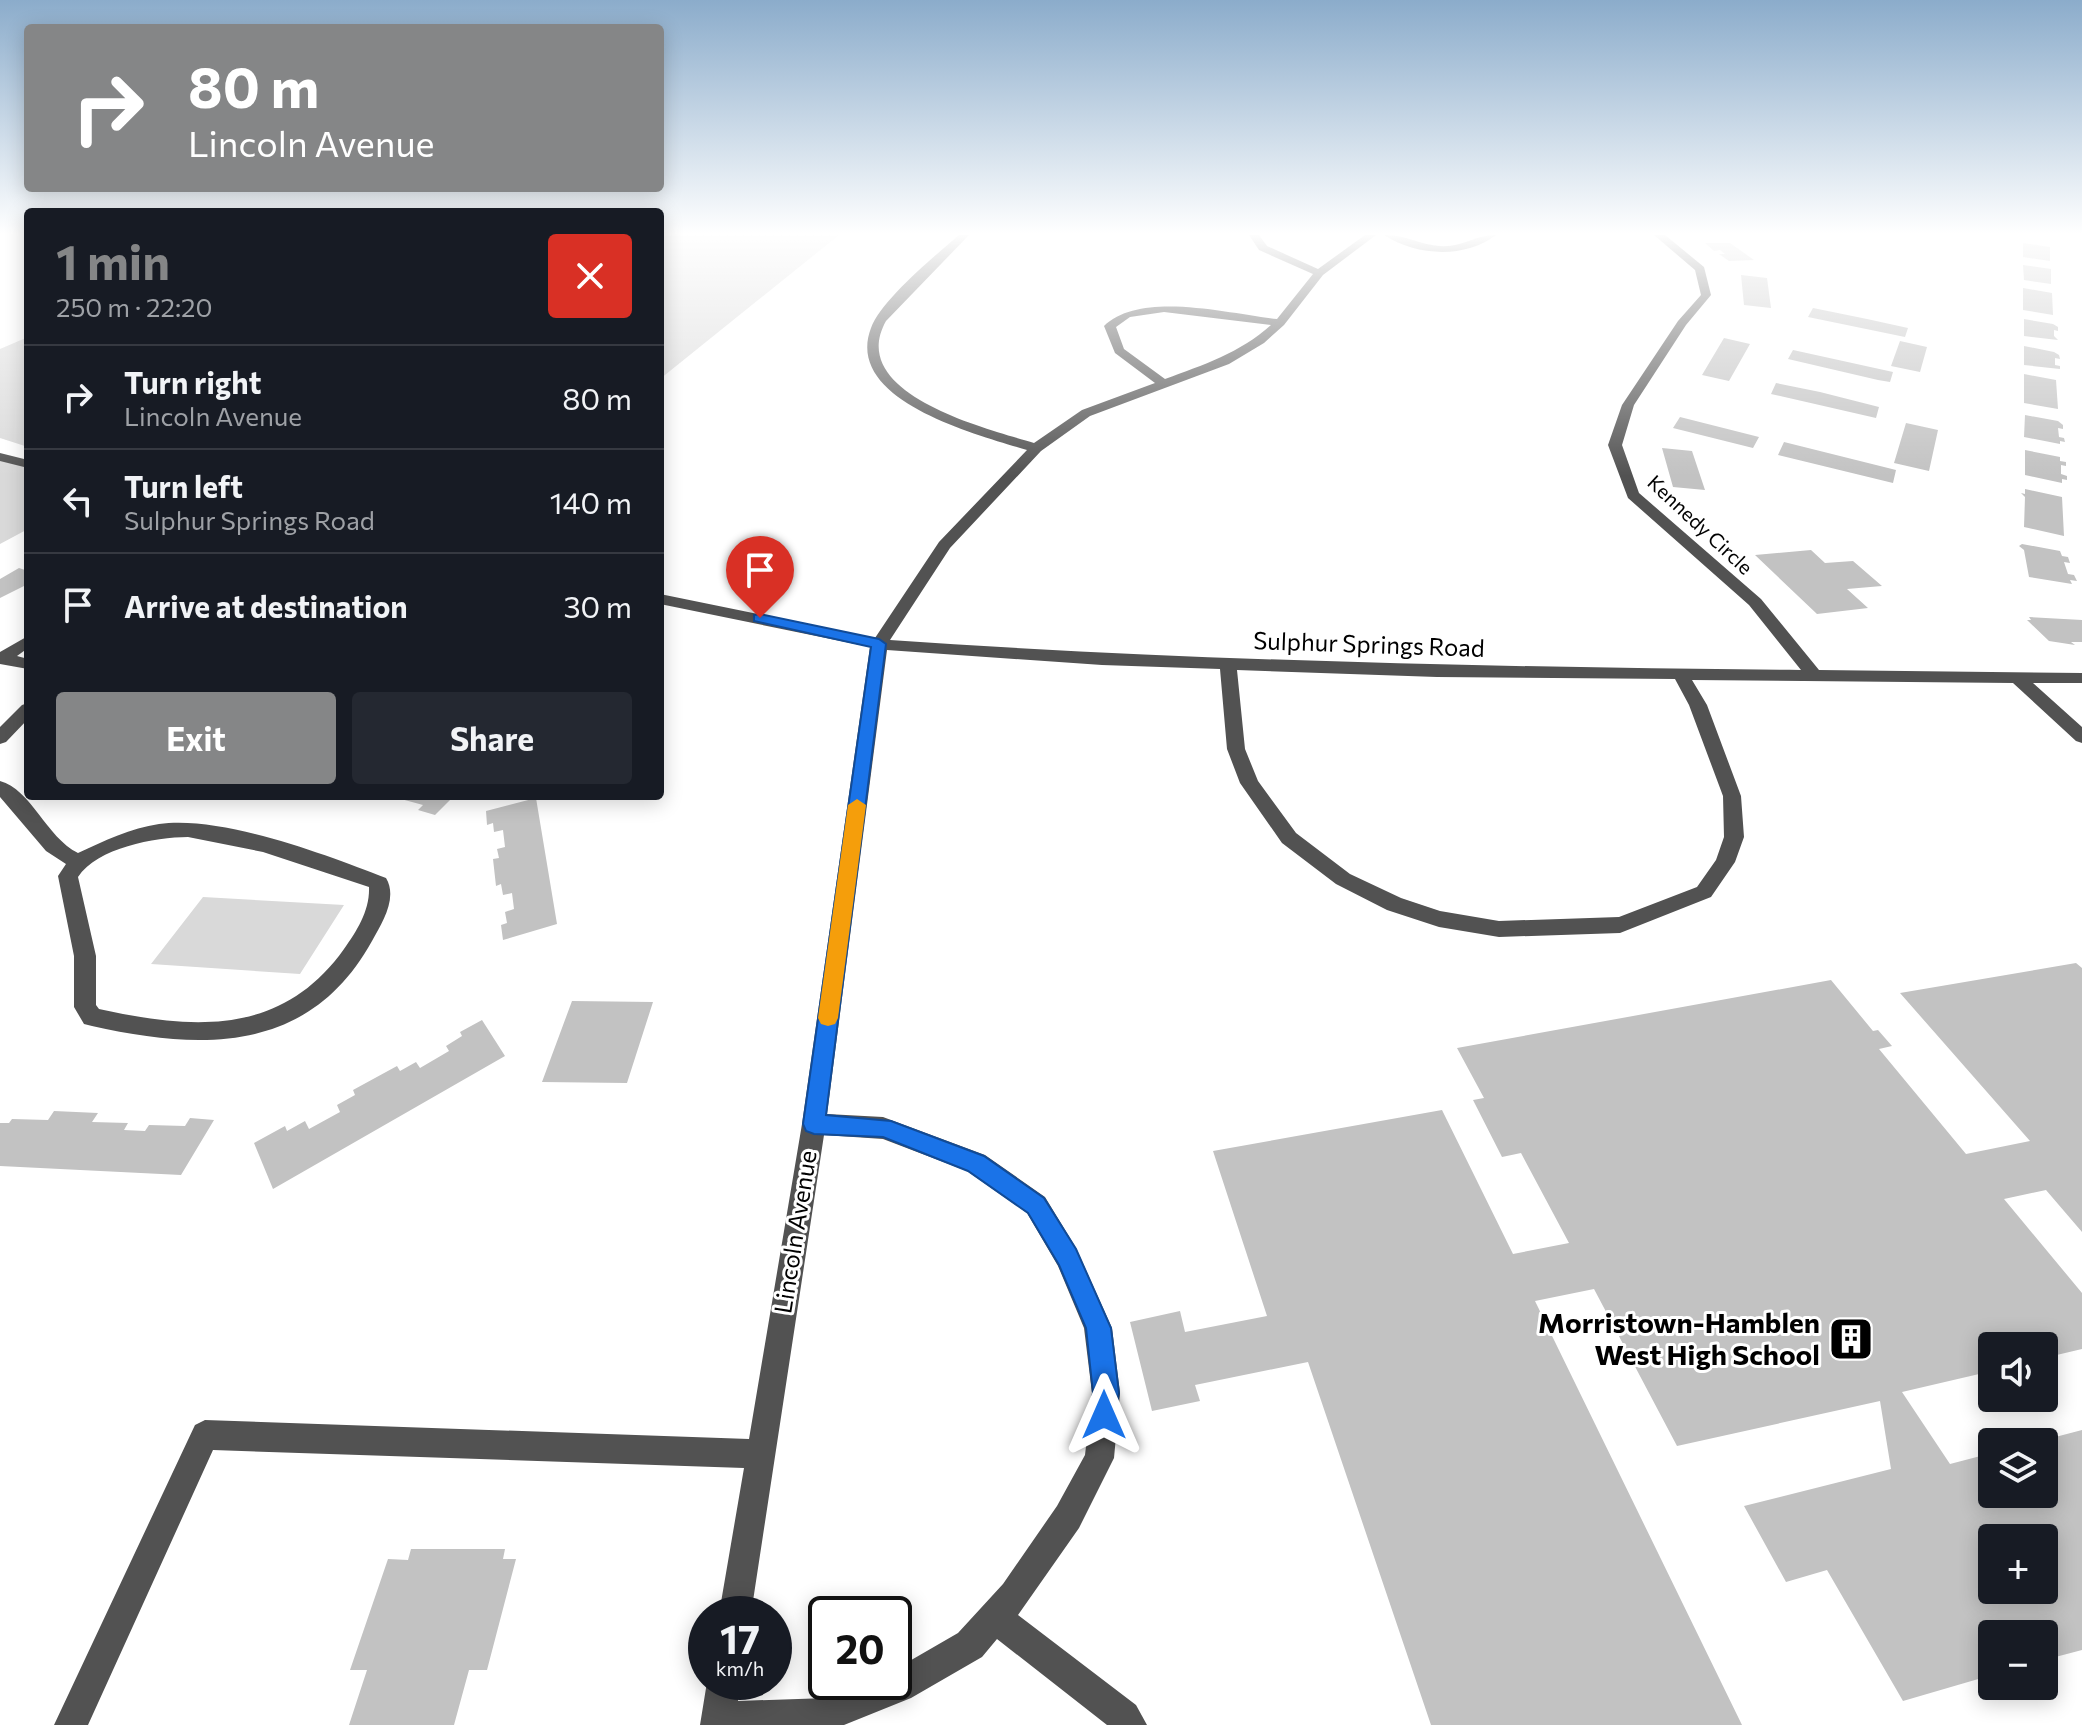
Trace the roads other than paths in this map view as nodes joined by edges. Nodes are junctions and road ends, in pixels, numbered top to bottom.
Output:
1 (886, 316) edge
2 (1125, 316) edge
3 (1218, 316) edge
4 (1286, 316) edge
5 (1688, 316) edge
6 (1280, 323) junction
7 (1163, 383) junction
8 (1036, 448) junction
9 (0, 457) edge
10 (24, 463) edge
11 (664, 600) edge
12 (24, 644) edge
13 (879, 644) junction
14 (2, 658) edge
15 (24, 663) edge
16 (1228, 665) junction
17 (1681, 676) junction
18 (1815, 676) junction
19 (2082, 678) edge
20 (2019, 679) junction
21 (24, 713) edge
22 (2082, 737) edge
23 (0, 738) edge
24 (0, 787) edge
25 (78, 861) junction
26 (814, 1124) junction
27 (761, 1454) junction
28 (738, 1596) edge
29 (994, 1617) junction
30 (721, 1700) edge
31 (718, 1721) edge
32 (71, 1725) edge
33 (1130, 1725) edge

1 - 8 street
2 - 7 street
3 - 6 street
4 - 6 street, Lincoln Avenue
5 - 18 street, Kennedy Circle
6 - 7 street, Lincoln Avenue
7 - 8 street, Lincoln Avenue
8 - 13 street, Lincoln Avenue
9 - 10 street
11 - 13 street, Sulphur Springs Road
12 - 14 street
13 - 16 street, Sulphur Springs Road
13 - 26 street, Lincoln Avenue
14 - 15 street
16 - 17 street, Sulphur Springs Road
16 - 17 street
17 - 18 street, Sulphur Springs Road
18 - 20 street, Sulphur Springs Road
19 - 20 street, Sulphur Springs Road
20 - 22 street
21 - 23 street
24 - 25 street
25 - 25 street
26 - 27 street, Lincoln Avenue
26 - 29 street
27 - 28 street, Lincoln Avenue
27 - 32 street
29 - 31 street
29 - 33 street
30 - 31 street

